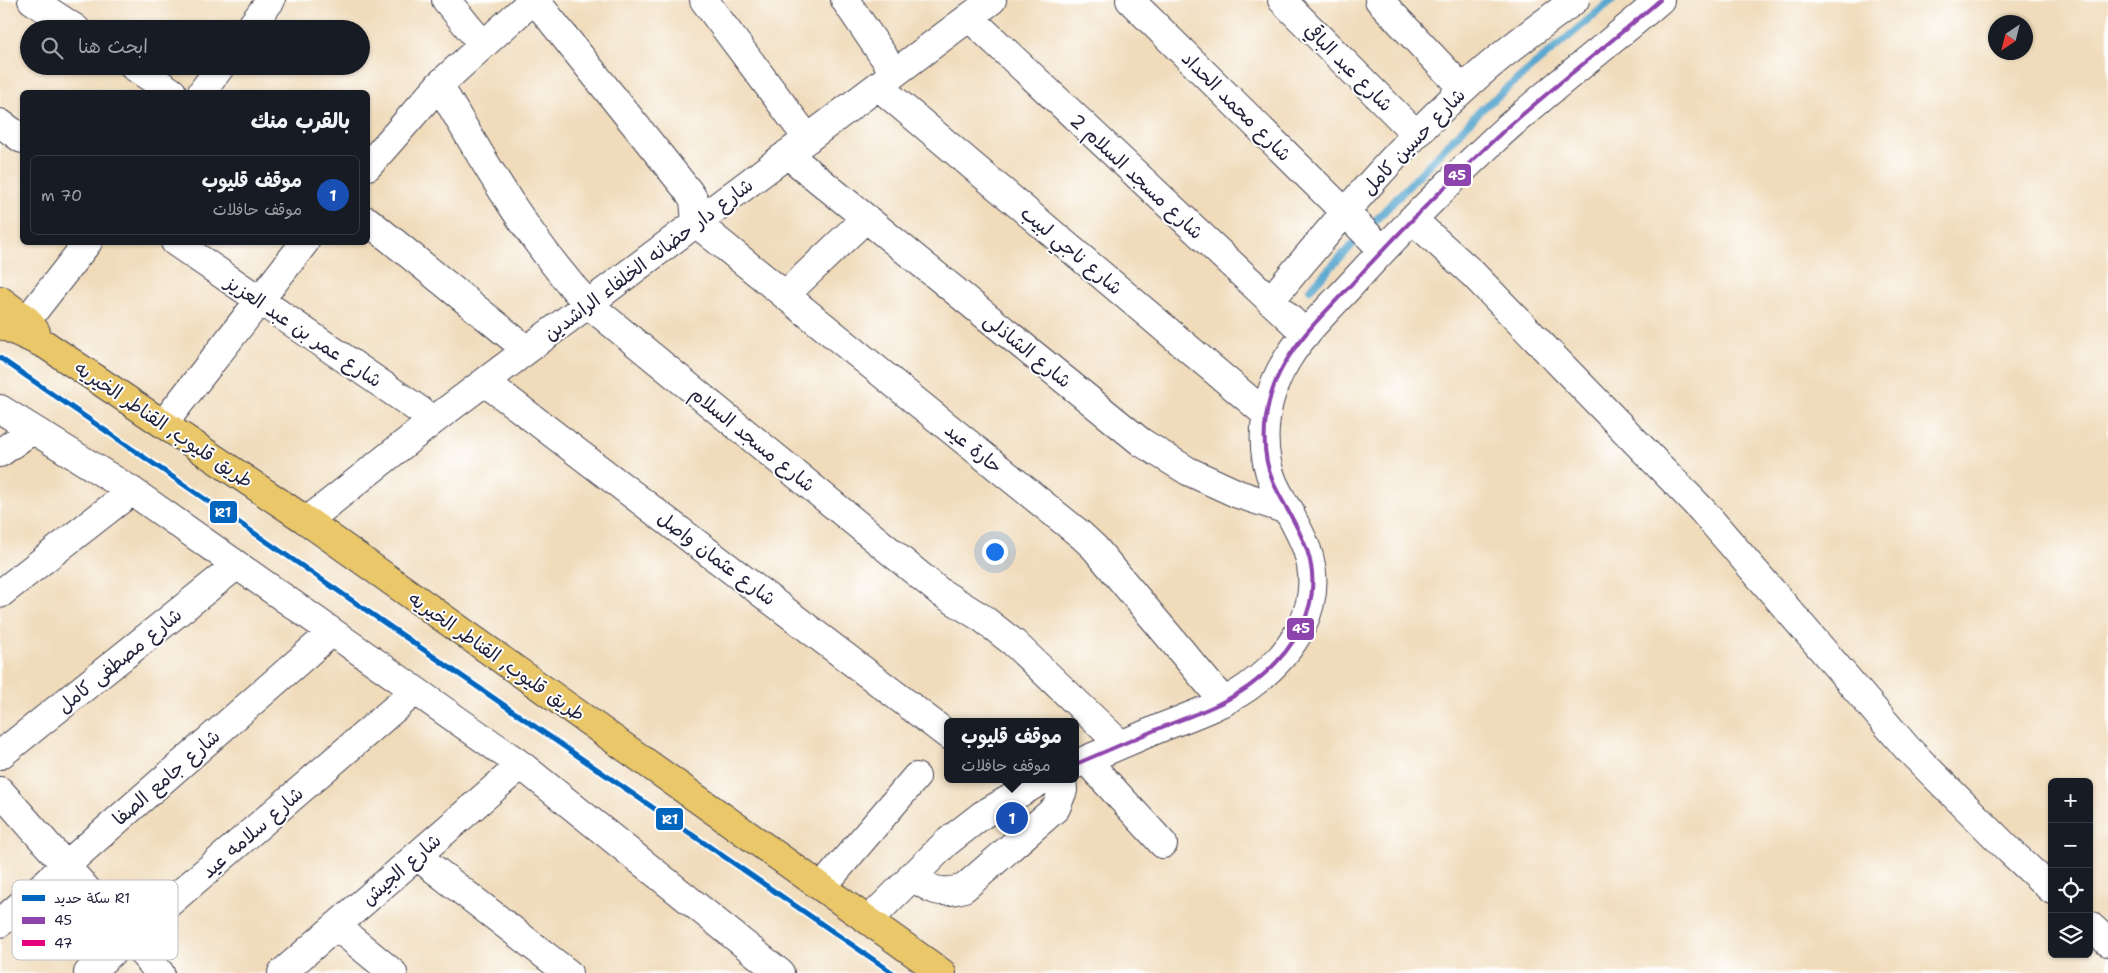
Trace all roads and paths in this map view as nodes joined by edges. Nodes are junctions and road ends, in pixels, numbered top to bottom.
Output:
1 (32, 0) edge
2 (271, 0) edge
3 (446, 0) edge
4 (506, 0) edge
5 (534, 0) edge
6 (704, 0) edge
7 (845, 0) edge
8 (992, 0) edge
9 (1130, 0) edge
10 (1282, 0) edge
11 (1379, 0) edge
12 (1660, 0) edge
13 (1563, 3) edge
14 (969, 18) junction
15 (62, 20) edge
16 (256, 20) edge
17 (480, 41) junction
18 (146, 75) edge
19 (215, 75) edge
20 (886, 80) junction
21 (439, 85) junction
22 (1462, 89) junction
23 (169, 90) edge
24 (204, 90) edge
25 (0, 123) edge
26 (1416, 134) junction
27 (20, 138) edge
28 (798, 146) junction
29 (370, 164) edge
30 (1344, 213) junction
31 (866, 218) junction
32 (1412, 219) junction
33 (370, 223) edge
34 (696, 223) junction
35 (86, 245) edge
36 (179, 245) edge
37 (303, 245) edge
38 (1383, 250) junction
39 (785, 295) junction
40 (0, 300) edge
41 (260, 301) junction
42 (1270, 301) junction
43 (588, 304) junction
44 (27, 320) junction
45 (0, 324) edge
46 (1306, 334) junction
47 (46, 345) junction
48 (527, 350) junction
49 (485, 382) junction
50 (0, 409) edge
51 (1266, 414) junction
52 (434, 420) junction
53 (164, 423) junction
54 (32, 430) junction
55 (0, 453) edge
56 (132, 490) junction
57 (1290, 511) junction
58 (307, 521) junction
59 (237, 565) junction
60 (0, 594) edge
61 (332, 632) junction
62 (415, 691) junction
63 (1224, 702) junction
64 (944, 731) edge
65 (1120, 744) junction
66 (0, 755) edge
67 (1081, 762) edge
68 (521, 766) junction
69 (916, 777) dead end
70 (1024, 783) edge
71 (1063, 783) edge
72 (0, 791) edge
73 (1163, 844) dead end
74 (417, 856) junction
75 (64, 866) junction
76 (912, 875) junction
77 (48, 880) edge
78 (77, 880) edge
79 (2048, 886) edge
80 (822, 887) junction
81 (178, 896) edge
82 (12, 912) edge
83 (869, 920) junction
84 (0, 923) edge
85 (336, 926) junction
86 (2093, 928) edge
87 (2108, 942) edge
88 (104, 960) edge
89 (149, 960) edge
90 (88, 973) edge
91 (160, 973) edge
92 (282, 973) edge
93 (393, 973) edge
94 (568, 973) edge
95 (780, 973) edge
96 (942, 973) edge

1 - 15 street
2 - 16 street
3 - 17 street
4 - 17 street
5 - 17 street
5 - 34 street
6 - 28 street, شارع الشاذلى
7 - 20 street, شارع ناجي لبيب
8 - 14 street, شارع دار حضانه الخلفاء الراشدين
9 - 30 street, شارع محمد الحداد
10 - 26 street, شارع عبد الباقي
11 - 22 street
12 - 32 street
13 - 22 street, شارع حسين كامل
14 - 20 street, شارع دار حضانه الخلفاء الراشدين
14 - 42 street, شارع مسجد السلام 2
17 - 21 street
18 - 23 street
19 - 24 street
20 - 28 street, شارع دار حضانه الخلفاء الراشدين
20 - 51 street, شارع ناجي لبيب
21 - 29 street
21 - 43 street, شارع مسجد السلام
22 - 26 street, شارع حسين كامل
25 - 27 street
26 - 30 street, شارع حسين كامل
28 - 31 street, شارع الشاذلى
28 - 34 street, شارع دار حضانه الخلفاء الراشدين
30 - 38 street, شارع محمد الحداد
30 - 42 street, شارع حسين كامل
31 - 39 street
31 - 57 street, شارع الشاذلى
32 - 38 street
32 - 79 street
33 - 48 street
34 - 39 street, حارة عيد
34 - 43 street, شارع دار حضانه الخلفاء الراشدين
35 - 44 street
36 - 41 street, شارع عمر بن عبد العزيز
37 - 41 street
38 - 46 street
39 - 63 street, حارة عيد
40 - 44 main road, طريق قليوب, القناطر الخيريه
41 - 52 street, شارع عمر بن عبد العزيز
41 - 53 street
42 - 46 street, شارع مسجد السلام 2
43 - 48 street, شارع دار حضانه الخلفاء الراشدين
43 - 65 street, شارع مسجد السلام
44 - 47 main road, طريق قليوب, القناطر الخيريه
45 - 47 main road, طريق قليوب, القناطر الخيريه
46 - 51 street
47 - 53 main road, طريق قليوب, القناطر الخيريه
48 - 49 street, شارع دار حضانه الخلفاء الراشدين
49 - 52 street, شارع دار حضانه الخلفاء الراشدين
49 - 64 street, شارع عثمان واصل
50 - 54 street
51 - 57 street
52 - 58 street, شارع دار حضانه الخلفاء الراشدين
53 - 58 main road, طريق قليوب, القناطر الخيريه
54 - 55 street
54 - 56 street
56 - 59 street
56 - 60 street
57 - 63 street
58 - 80 main road, طريق قليوب, القناطر الخيريه
59 - 61 street
59 - 66 street, شارع مصطفى كامل
61 - 62 street
61 - 75 street, شارع جامع الصفا
62 - 68 street
62 - 81 street, شارع سلامه عيد
63 - 65 street
65 - 67 street
67 - 73 street
68 - 74 street, شارع الجيش
68 - 95 street
69 - 80 street
70 - 76 street
71 - 76 street
72 - 75 street
74 - 85 street, شارع الجيش
74 - 94 street
75 - 77 street, شارع جامع الصفا
75 - 78 street
76 - 83 street
80 - 83 main road, طريق قليوب, القناطر الخيريه
82 - 84 street, شارع جامع الصفا
83 - 96 main road, طريق قليوب, القناطر الخيريه
85 - 92 street, شارع الجيش
85 - 93 street
86 - 87 street
88 - 90 street, شارع سلامه عيد
89 - 91 street

